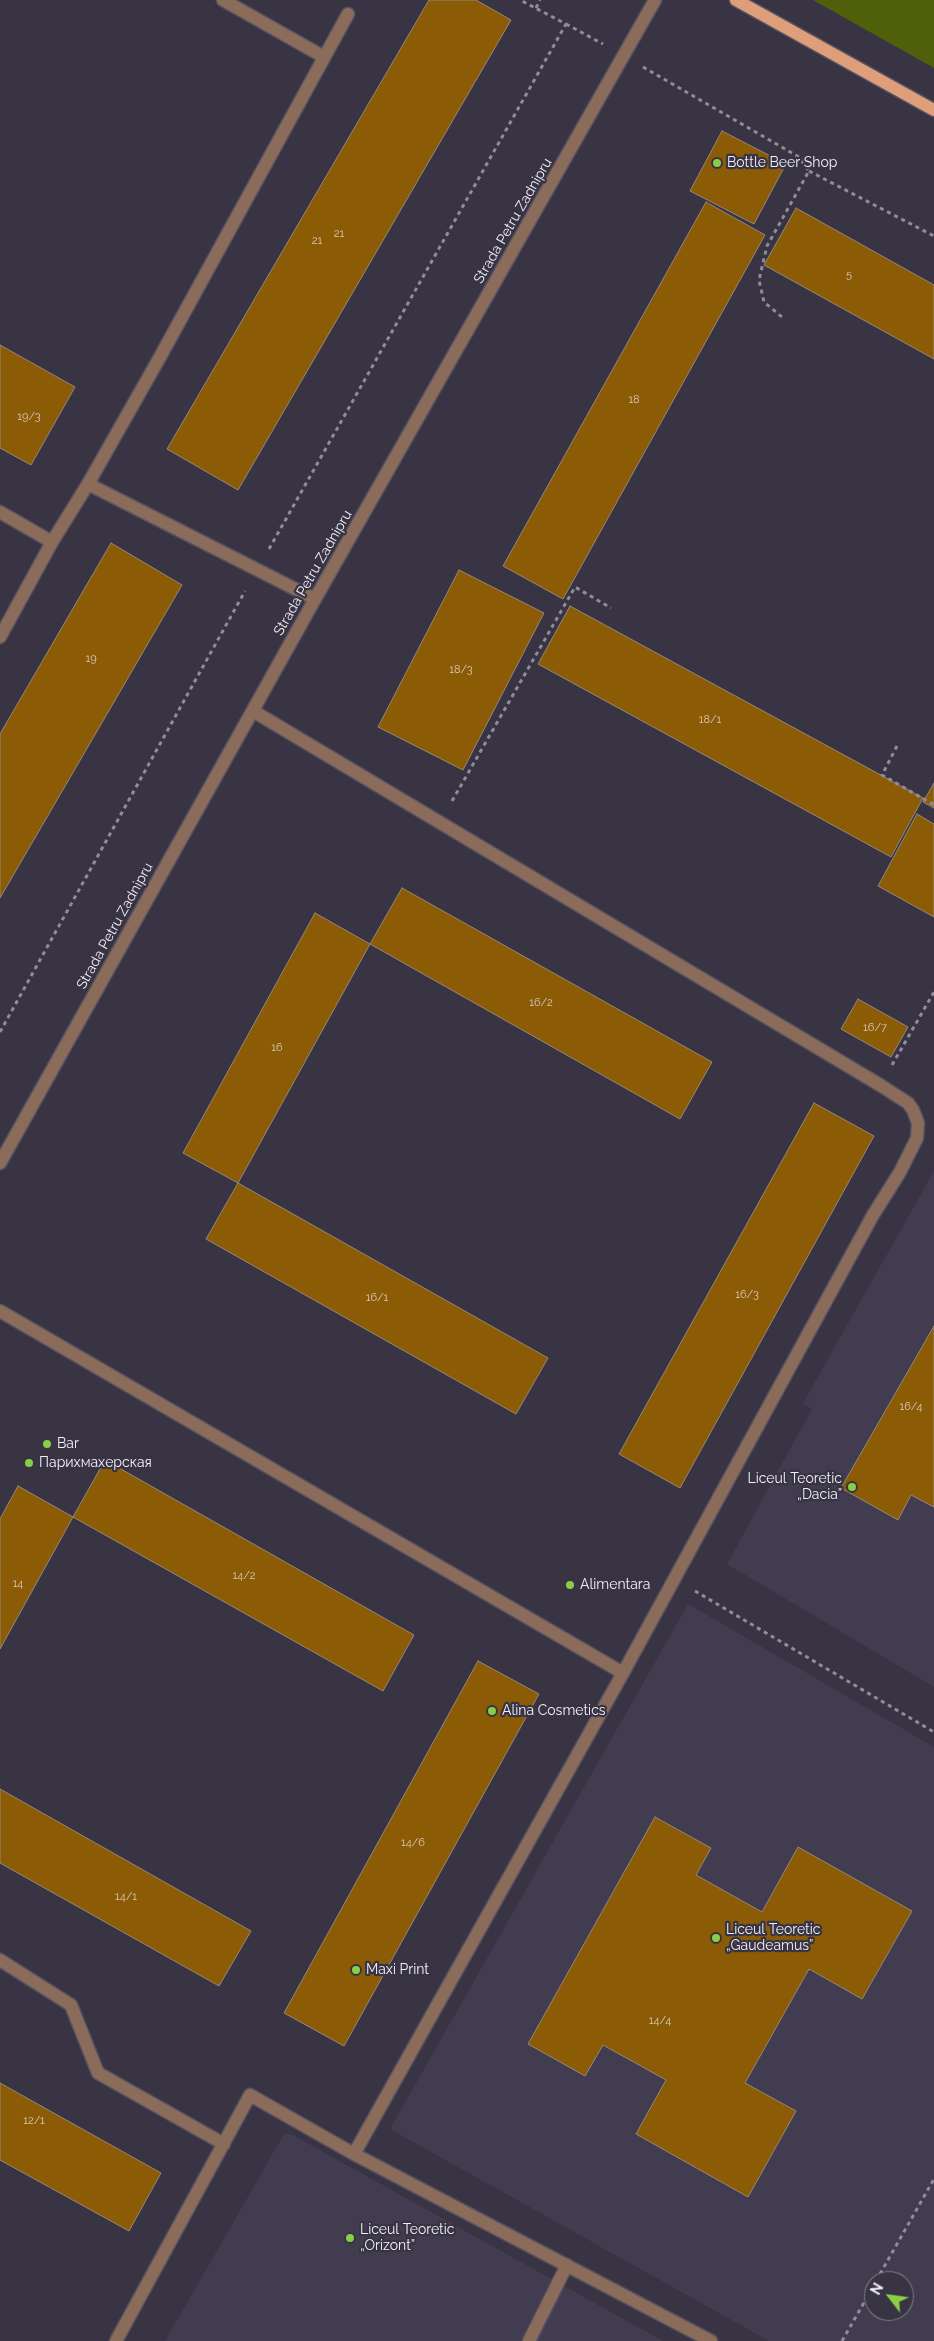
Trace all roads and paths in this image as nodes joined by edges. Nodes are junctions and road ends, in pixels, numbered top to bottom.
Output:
1 (223, 0) edge
2 (520, 0) edge
3 (540, 0) edge
4 (655, 0) edge
5 (736, 0) edge
6 (536, 8) junction
7 (348, 14) dead end
8 (566, 24) junction
9 (625, 56) junction
10 (324, 57) junction
11 (934, 110) edge
12 (809, 171) junction
13 (934, 236) edge
14 (782, 317) dead end
15 (88, 484) junction
16 (0, 512) edge
17 (52, 542) junction
18 (257, 570) junction
19 (315, 600) junction
20 (611, 608) dead end
21 (0, 637) edge
22 (253, 711) junction
23 (897, 746) dead end
24 (934, 805) edge
25 (440, 823) junction
26 (934, 992) edge
27 (0, 1032) edge
28 (880, 1085) junction
29 (0, 1162) edge
30 (0, 1311) edge
31 (674, 1579) junction
32 (623, 1673) junction
33 (934, 1732) edge
34 (0, 1960) edge
35 (224, 2144) junction
36 (354, 2154) junction
37 (934, 2179) edge
38 (567, 2266) junction
39 (882, 2271) edge
40 (864, 2302) edge
41 (116, 2341) edge
42 (529, 2341) edge
43 (711, 2341) edge
44 (842, 2341) edge

1 - 10 street
2 - 6 path
3 - 6 path
4 - 9 street, Strada Petru Zadnipru
5 - 11 main road
6 - 8 path
7 - 10 street
8 - 9 path
8 - 18 path
9 - 12 path
9 - 19 street, Strada Petru Zadnipru
10 - 15 street
12 - 13 path
12 - 14 path
15 - 17 street
15 - 18 street
16 - 17 street
17 - 21 street
18 - 19 street
18 - 27 path
19 - 22 street, Strada Petru Zadnipru
20 - 25 path
22 - 25 street
22 - 29 street, Strada Petru Zadnipru
23 - 24 path
25 - 28 street
26 - 28 path
28 - 31 street
30 - 32 street
31 - 32 street
31 - 33 path
32 - 36 street
34 - 35 street
35 - 36 street
35 - 41 street
36 - 38 street
37 - 39 path
38 - 42 street
38 - 43 street
40 - 44 path

